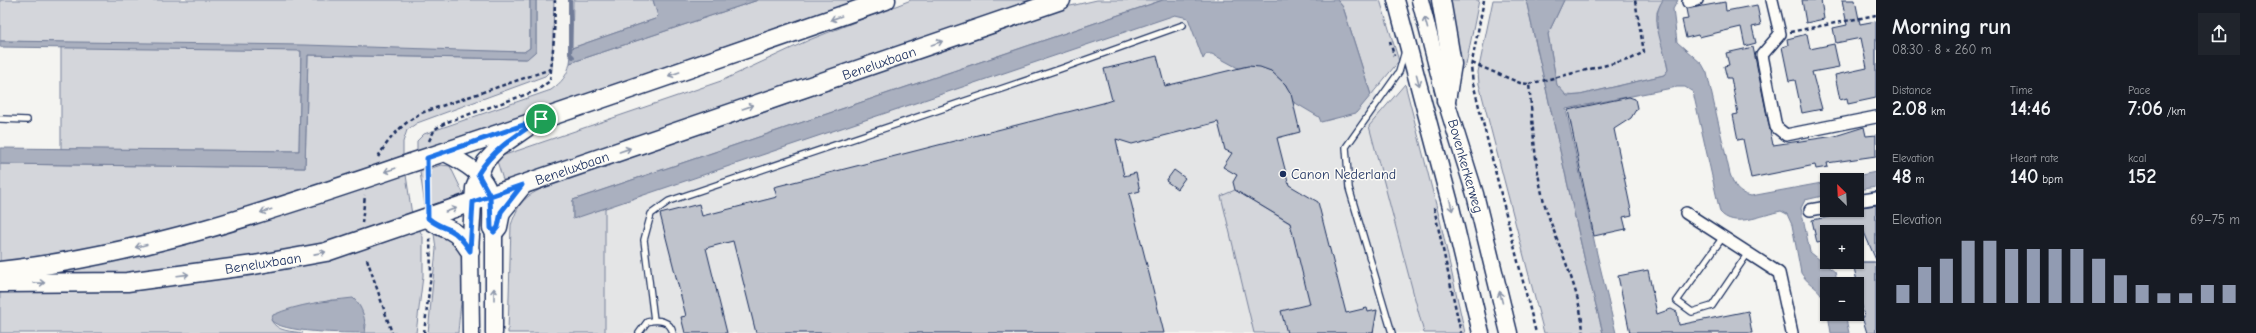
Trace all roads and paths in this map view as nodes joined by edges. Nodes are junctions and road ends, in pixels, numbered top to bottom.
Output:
1 (555, 0) edge
2 (886, 0) edge
3 (1061, 0) edge
4 (1396, 0) edge
5 (1420, 0) edge
6 (1441, 0) edge
7 (1484, 0) edge
8 (1635, 0) edge
9 (1772, 0) edge
10 (1876, 15) edge
11 (1183, 26) dead end
12 (1780, 34) junction
13 (1408, 42) junction
14 (1472, 63) junction
15 (551, 69) junction
16 (1529, 84) junction
17 (1446, 102) junction
18 (1876, 117) edge
19 (0, 119) edge
20 (541, 119) junction
21 (27, 120) dead end
22 (445, 153) junction
23 (427, 158) junction
24 (375, 163) dead end
25 (478, 174) junction
26 (522, 185) junction
27 (366, 191) dead end
28 (490, 196) junction
29 (1876, 198) edge
30 (1864, 200) edge
31 (473, 202) junction
32 (1820, 208) edge
33 (1810, 210) dead end
34 (1686, 212) dead end
35 (428, 218) junction
36 (361, 230) dead end
37 (494, 232) junction
38 (1723, 237) junction
39 (470, 251) junction
40 (1748, 253) junction
41 (367, 260) dead end
42 (0, 271) edge
43 (0, 283) edge
44 (654, 320) junction
45 (392, 333) edge
46 (424, 333) edge
47 (470, 333) edge
48 (494, 333) edge
49 (639, 333) edge
50 (673, 333) edge
51 (1392, 333) edge
52 (1481, 333) edge
53 (1510, 333) edge
54 (1536, 333) edge
55 (1583, 333) edge
56 (1792, 333) edge

1 - 15 path
2 -> 20 main road
26 -> 3 main road, Beneluxbaan
4 - 13 main road, Bovenkerkerweg
17 -> 5 main road, Bovenkerkerweg
6 - 17 main road
7 - 14 path, Bovenkerkerweg
8 - 16 path
9 - 12 street
10 - 12 path
11 - 44 lane
12 - 18 street
13 - 51 lane
13 -> 52 main road, Bovenkerkerweg
14 - 16 path
14 - 54 path, Bovenkerkerweg
15 - 23 path
15 - 24 path
16 - 55 path
53 -> 17 main road, Bovenkerkerweg
19 - 21 lane
20 - 22 main road
20 - 25 main road
22 - 23 main road
22 - 25 main road
23 - 35 path
23 -> 42 main road
25 - 28 main road
25 - 31 main road
26 - 28 main road, Beneluxbaan
26 - 37 main road
27 - 36 path
28 - 31 main road, Beneluxbaan
28 - 37 main road
29 - 30 street
35 -> 31 main road, Beneluxbaan
31 - 39 main road
32 - 33 street
34 - 38 street
35 - 39 main road
43 -> 35 main road, Beneluxbaan
35 - 46 path
48 -> 37 main road
38 - 40 street
38 - 40 lane
39 - 47 main road
40 - 56 street
41 - 45 path
44 - 49 lane
44 - 50 lane

